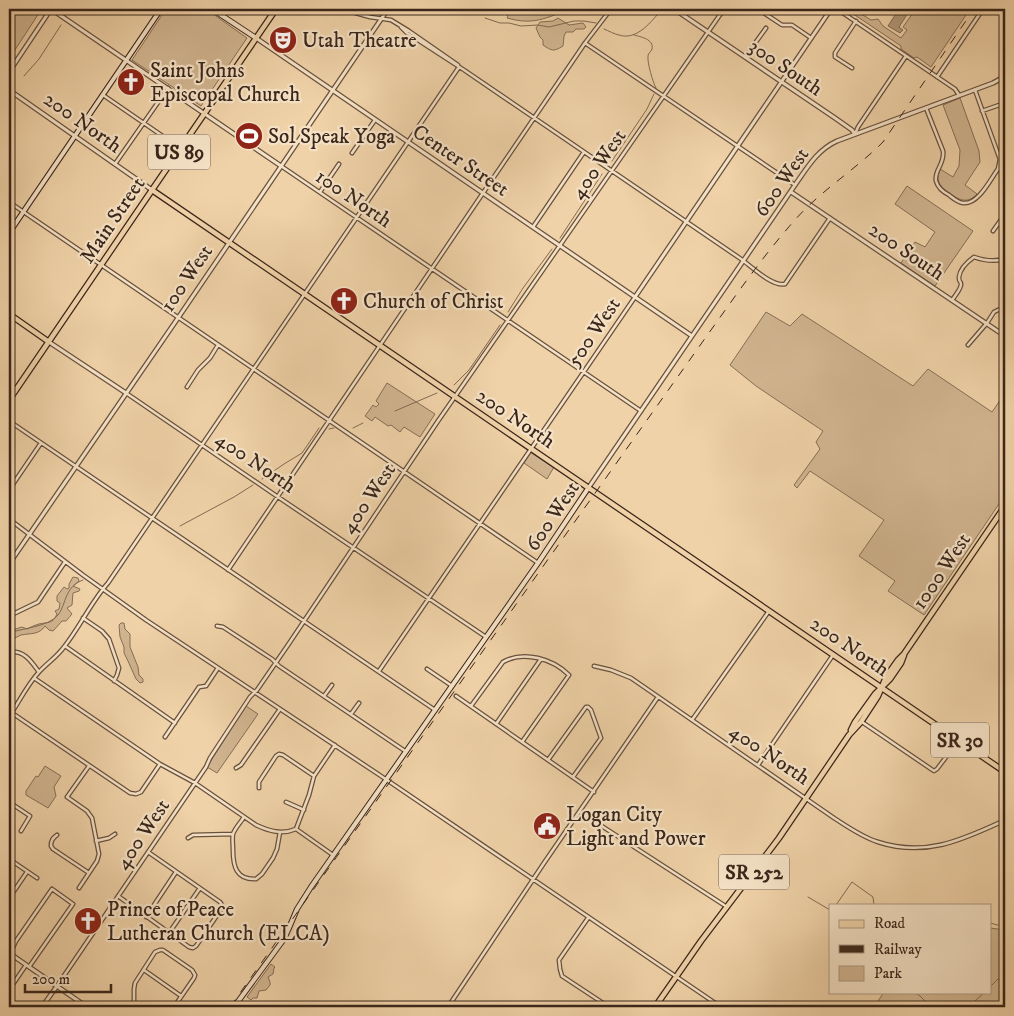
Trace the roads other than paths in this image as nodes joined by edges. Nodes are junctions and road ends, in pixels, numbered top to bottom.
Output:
1 (51, 9) edge
2 (161, 9) edge
3 (212, 9) edge
4 (276, 9) edge
5 (341, 9) edge
6 (388, 9) edge
7 (611, 9) edge
8 (674, 9) edge
9 (684, 9) edge
10 (724, 9) edge
11 (758, 9) edge
12 (831, 9) edge
13 (837, 9) edge
14 (983, 9) edge
15 (1002, 9) edge
16 (1005, 11) edge
17 (681, 13) junction
18 (382, 18) junction
19 (856, 21) junction
20 (766, 28) dead end
21 (708, 32) junction
22 (256, 38) junction
23 (811, 38) junction
24 (585, 43) junction
25 (906, 56) junction
26 (746, 57) junction
27 (126, 60) junction
28 (459, 66) junction
29 (852, 68) dead end
30 (9, 72) edge
31 (1005, 74) edge
32 (937, 77) junction
33 (782, 82) junction
34 (168, 88) junction
35 (9, 90) edge
36 (975, 90) junction
37 (333, 91) junction
38 (104, 95) junction
39 (664, 96) junction
40 (959, 96) junction
41 (1005, 103) edge
42 (926, 108) junction
43 (982, 111) junction
44 (205, 113) junction
45 (535, 118) junction
46 (375, 120) junction
47 (144, 123) junction
48 (855, 134) junction
49 (75, 136) junction
50 (408, 142) junction
51 (738, 146) junction
52 (181, 149) junction
53 (584, 152) junction
54 (352, 154) dead end
55 (115, 164) junction
56 (339, 164) dead end
57 (281, 166) junction
58 (612, 171) junction
59 (795, 185) junction
60 (152, 190) junction
61 (320, 192) junction
62 (791, 192) junction
63 (483, 193) junction
64 (9, 202) edge
65 (23, 212) junction
66 (1005, 214) edge
67 (357, 218) junction
68 (830, 218) junction
69 (686, 222) junction
70 (533, 227) junction
71 (993, 232) dead end
72 (9, 233) edge
73 (228, 242) junction
74 (560, 246) junction
75 (1005, 259) edge
76 (744, 261) junction
77 (101, 265) junction
78 (432, 268) junction
79 (305, 294) junction
80 (635, 297) junction
81 (952, 300) junction
82 (1005, 308) edge
83 (9, 314) edge
84 (178, 318) junction
85 (508, 321) junction
86 (987, 323) junction
87 (692, 336) junction
88 (1005, 336) edge
89 (49, 342) junction
90 (218, 345) junction
91 (380, 345) junction
92 (968, 345) dead end
93 (253, 369) junction
94 (584, 372) junction
95 (187, 387) dead end
96 (126, 393) junction
97 (456, 396) junction
98 (9, 400) edge
99 (641, 411) junction
100 (9, 420) edge
101 (329, 420) junction
102 (41, 443) junction
103 (202, 444) junction
104 (532, 448) junction
105 (76, 466) junction
106 (404, 472) junction
107 (589, 487) junction
108 (9, 490) edge
109 (278, 497) junction
110 (1005, 506) edge
111 (152, 518) junction
112 (9, 519) edge
113 (480, 523) junction
114 (29, 534) junction
115 (354, 548) junction
116 (65, 562) junction
117 (538, 563) junction
118 (9, 564) edge
119 (228, 570) junction
120 (103, 589) junction
121 (429, 599) junction
122 (769, 611) junction
123 (9, 616) edge
124 (83, 618) junction
125 (304, 621) junction
126 (217, 626) dead end
127 (486, 637) junction
128 (65, 646) junction
129 (9, 652) edge
130 (834, 654) junction
131 (542, 659) junction
132 (276, 663) junction
133 (594, 666) dead end
134 (218, 668) junction
135 (427, 669) dead end
136 (39, 672) junction
137 (379, 672) junction
138 (34, 678) junction
139 (114, 681) junction
140 (332, 685) dead end
141 (452, 686) junction
142 (882, 687) junction
143 (255, 692) junction
144 (324, 696) junction
145 (456, 696) dead end
146 (658, 697) junction
147 (359, 703) dead end
148 (471, 706) junction
149 (280, 708) junction
150 (435, 710) junction
151 (11, 713) junction
152 (351, 714) junction
153 (9, 717) edge
154 (692, 720) junction
155 (861, 722) junction
156 (175, 723) junction
157 (496, 724) junction
158 (849, 735) junction
159 (165, 737) dead end
160 (959, 740) junction
161 (522, 742) junction
162 (334, 745) junction
163 (406, 751) junction
164 (548, 760) junction
165 (160, 764) junction
166 (758, 765) junction
167 (89, 766) junction
168 (236, 768) dead end
169 (1005, 772) edge
170 (314, 776) junction
171 (573, 778) junction
172 (386, 780) junction
173 (195, 783) junction
174 (259, 788) dead end
175 (594, 792) junction
176 (806, 798) junction
177 (9, 802) edge
178 (286, 802) dead end
179 (304, 810) junction
180 (580, 812) junction
181 (244, 817) junction
182 (1005, 821) edge
183 (296, 829) junction
184 (20, 831) dead end
185 (280, 832) junction
186 (115, 834) dead end
187 (233, 834) junction
188 (57, 835) dead end
189 (188, 838) dead end
190 (96, 841) junction
191 (148, 852) junction
192 (333, 855) junction
193 (9, 859) edge
194 (27, 872) junction
195 (176, 872) junction
196 (89, 874) junction
197 (37, 878) dead end
198 (533, 880) junction
199 (79, 888) dead end
200 (200, 888) junction
201 (14, 891) dead end
202 (118, 896) junction
203 (727, 908) junction
204 (146, 916) junction
205 (588, 918) junction
206 (169, 933) junction
207 (9, 953) edge
208 (27, 966) junction
209 (144, 970) junction
210 (676, 976) junction
211 (56, 986) junction
212 (9, 990) edge
213 (181, 996) junction
214 (42, 1007) edge
215 (87, 1007) edge
216 (134, 1007) edge
217 (174, 1007) edge
218 (234, 1007) edge
219 (448, 1007) edge
220 (608, 1007) edge
221 (655, 1007) edge
222 (721, 1007) edge

1 - 27 street, 100 North
1 - 30 street
2 - 27 main road
3 - 22 main road, Center Street
4 - 22 main road, Main Street / US 89
5 - 18 street
6 - 18 street, 100 West
7 - 24 street
8 - 17 street, 300 South
9 - 17 street
10 - 21 street, 400 West
11 - 23 street
12 - 23 street, 500 West
13 - 19 street
14 - 32 street
15 - 16 street
17 - 21 street, 300 South
18 - 28 street
18 - 37 street, 100 West
19 - 25 street
19 - 29 street
20 - 26 street
21 - 26 street, 300 South
21 - 39 street, 400 West
22 - 37 street, Center Street
22 - 44 main road, Main Street / US 89
23 - 33 street, 500 West
24 - 39 street
24 - 45 street
25 - 32 street
25 - 48 street
26 - 33 street, 300 South
27 - 34 street, 100 North
27 - 38 main road
28 - 45 street
28 - 50 street
31 - 36 street, 600 West
32 - 40 street
33 - 48 street, 300 South
33 - 51 street, 500 West
34 - 44 street, 100 North
34 - 47 street
35 - 49 street, 200 North
36 - 40 street, 600 West
36 - 43 street
37 - 46 street, Center Street
37 - 57 street, 100 West
38 - 47 street
38 - 49 main road
39 - 51 street
39 - 58 street, 400 West
40 - 42 street, 600 West
41 - 43 street
42 - 43 street
42 - 48 street, 600 West
44 - 52 main road, Main Street / US 89
44 - 57 street, 100 North
45 - 53 street
45 - 63 street
46 - 50 street, Center Street
46 - 54 street
47 - 52 street
47 - 55 street
48 - 59 street, 600 West
49 - 55 street, 200 North
49 - 65 main road
50 - 63 street, Center Street
50 - 67 street
51 - 59 street
51 - 69 street, 500 West
52 - 60 main road, Main Street / US 89
53 - 58 street
53 - 70 street
55 - 60 street, 200 North
56 - 61 street
57 - 61 street, 100 North
57 - 73 street, 100 West
58 - 69 street
58 - 74 street, 400 West
59 - 62 street, 600 West
60 - 73 main road, 200 North / SR 30
60 - 77 main road, Main Street / US 89
61 - 67 street, 100 North
62 - 68 street, 200 South
62 - 76 street, 600 West
63 - 70 street, Center Street
63 - 78 street
64 - 65 street
65 - 72 main road
65 - 77 street
66 - 71 street
67 - 78 street, 100 North
67 - 79 street
68 - 76 street
68 - 81 street, 200 South
69 - 76 street
69 - 80 street, 500 West
70 - 74 street, Center Street
73 - 79 main road, 200 North / SR 30
73 - 84 street, 100 West
74 - 80 street, Center Street
74 - 85 street, 400 West
75 - 81 street
76 - 87 street, 600 West
77 - 84 street
77 - 89 main road, Main Street / US 89
78 - 85 street, 100 North
78 - 91 street
79 - 91 main road, 200 North / SR 30
79 - 93 street
80 - 87 street, Center Street
80 - 94 street, 500 West
81 - 86 street, 200 South
82 - 86 street
83 - 89 main road, 400 North
84 - 90 street
84 - 96 street, 100 West
85 - 94 street, 100 North
85 - 97 street, 400 West
86 - 88 street, 200 South
86 - 92 street
87 - 99 street, 600 West
89 - 96 street, 400 North
89 - 98 main road, Main Street
90 - 93 street
90 - 95 street
91 - 97 main road, 200 North / SR 30
91 - 101 street
93 - 101 street
93 - 103 street
94 - 99 street, 100 North
94 - 104 street, 500 West
96 - 103 street, 400 North
96 - 105 street, 100 West
97 - 104 main road, 200 North / SR 30
97 - 106 street, 400 West
99 - 107 street, 600 West
100 - 102 street
101 - 106 street
101 - 109 street
102 - 105 street
102 - 108 street
103 - 109 street, 400 North
103 - 111 street
104 - 107 main road, 200 North / SR 30
104 - 113 street, 500 West
105 - 111 street
105 - 114 street, 100 West
106 - 113 street
106 - 115 street, 400 West
107 - 117 main road, 600 West
107 - 122 main road, 200 North / SR 30
109 - 115 street, 400 North
109 - 119 street
110 - 142 main road, 1000 West / SR 252
111 - 119 street
111 - 120 street
112 - 114 street
113 - 117 street
113 - 121 street, 500 West
114 - 116 street
114 - 118 street, 100 West
115 - 121 street, 400 North
115 - 125 street, 400 West
116 - 120 street
116 - 123 street
117 - 127 main road, 600 West
119 - 125 street
120 - 124 street
120 - 134 street
121 - 127 street, 400 North
121 - 137 street, 500 West
122 - 130 main road, 200 North / SR 30
122 - 154 street
124 - 128 street
124 - 139 street
125 - 132 street, 400 West
125 - 137 street
126 - 132 street
127 - 141 main road, 600 West
128 - 136 street
128 - 139 street
129 - 136 street
130 - 142 main road, 200 North / SR 30
130 - 166 street
131 - 148 street
131 - 157 street
131 - 161 street
132 - 143 street, 400 West
132 - 144 street
133 - 146 street, 400 North
134 - 143 street
134 - 156 street
135 - 141 street
136 - 138 street
137 - 150 street
138 - 151 street
138 - 165 street
139 - 156 street
140 - 144 street
141 - 150 main road, 600 West
142 - 155 main road, 1000 West / SR 252
142 - 158 main road, 1000 West / SR 252
142 - 160 main road, 200 North / SR 30
143 - 149 street
143 - 173 street, 400 West
144 - 152 street
145 - 148 street
146 - 154 street, 400 North
146 - 175 street
147 - 152 street
148 - 157 street
149 - 162 street
149 - 168 street
150 - 163 main road, 600 West
151 - 153 street
151 - 167 street
152 - 163 street
154 - 166 street, 400 North
155 - 158 main road, 1000 West / SR 252
155 - 160 street
156 - 159 street
157 - 161 street
158 - 176 main road, 1000 West / SR 252
160 - 169 main road, 200 North / SR 30
161 - 164 street
162 - 170 street
162 - 172 street
163 - 172 main road, 600 West
164 - 171 street
164 - 171 street
165 - 167 street
165 - 173 street
166 - 176 street, 400 North
167 - 190 street
170 - 174 street
170 - 179 street
171 - 175 street
172 - 192 main road, 600 West
172 - 198 street
173 - 181 street
173 - 191 street, 400 West
175 - 180 street
176 - 182 street, 400 North
176 - 203 main road, 1000 West / SR 252
177 - 184 street
178 - 179 street
179 - 183 street
180 - 198 street
180 - 203 street
181 - 185 street
181 - 187 street
183 - 185 street
183 - 192 street
185 - 187 street
186 - 190 street
187 - 189 street
188 - 196 street
190 - 196 street
191 - 195 street
191 - 202 street, 400 West
192 - 218 main road, 600 West
193 - 194 street
194 - 197 street
194 - 201 street
195 - 200 street
195 - 204 street
196 - 199 street
198 - 205 street
198 - 219 street
200 - 206 street
200 - 206 street
202 - 204 street
202 - 211 street, 400 West
203 - 210 main road, 1000 West / SR 252
204 - 206 street
205 - 210 street
205 - 220 street
207 - 208 street
207 - 208 street
208 - 211 street
208 - 212 street
209 - 213 street
209 - 213 street
209 - 216 street
210 - 221 main road, 1000 West / SR 252
210 - 222 street
211 - 214 street, 400 West
211 - 215 street
213 - 217 street

